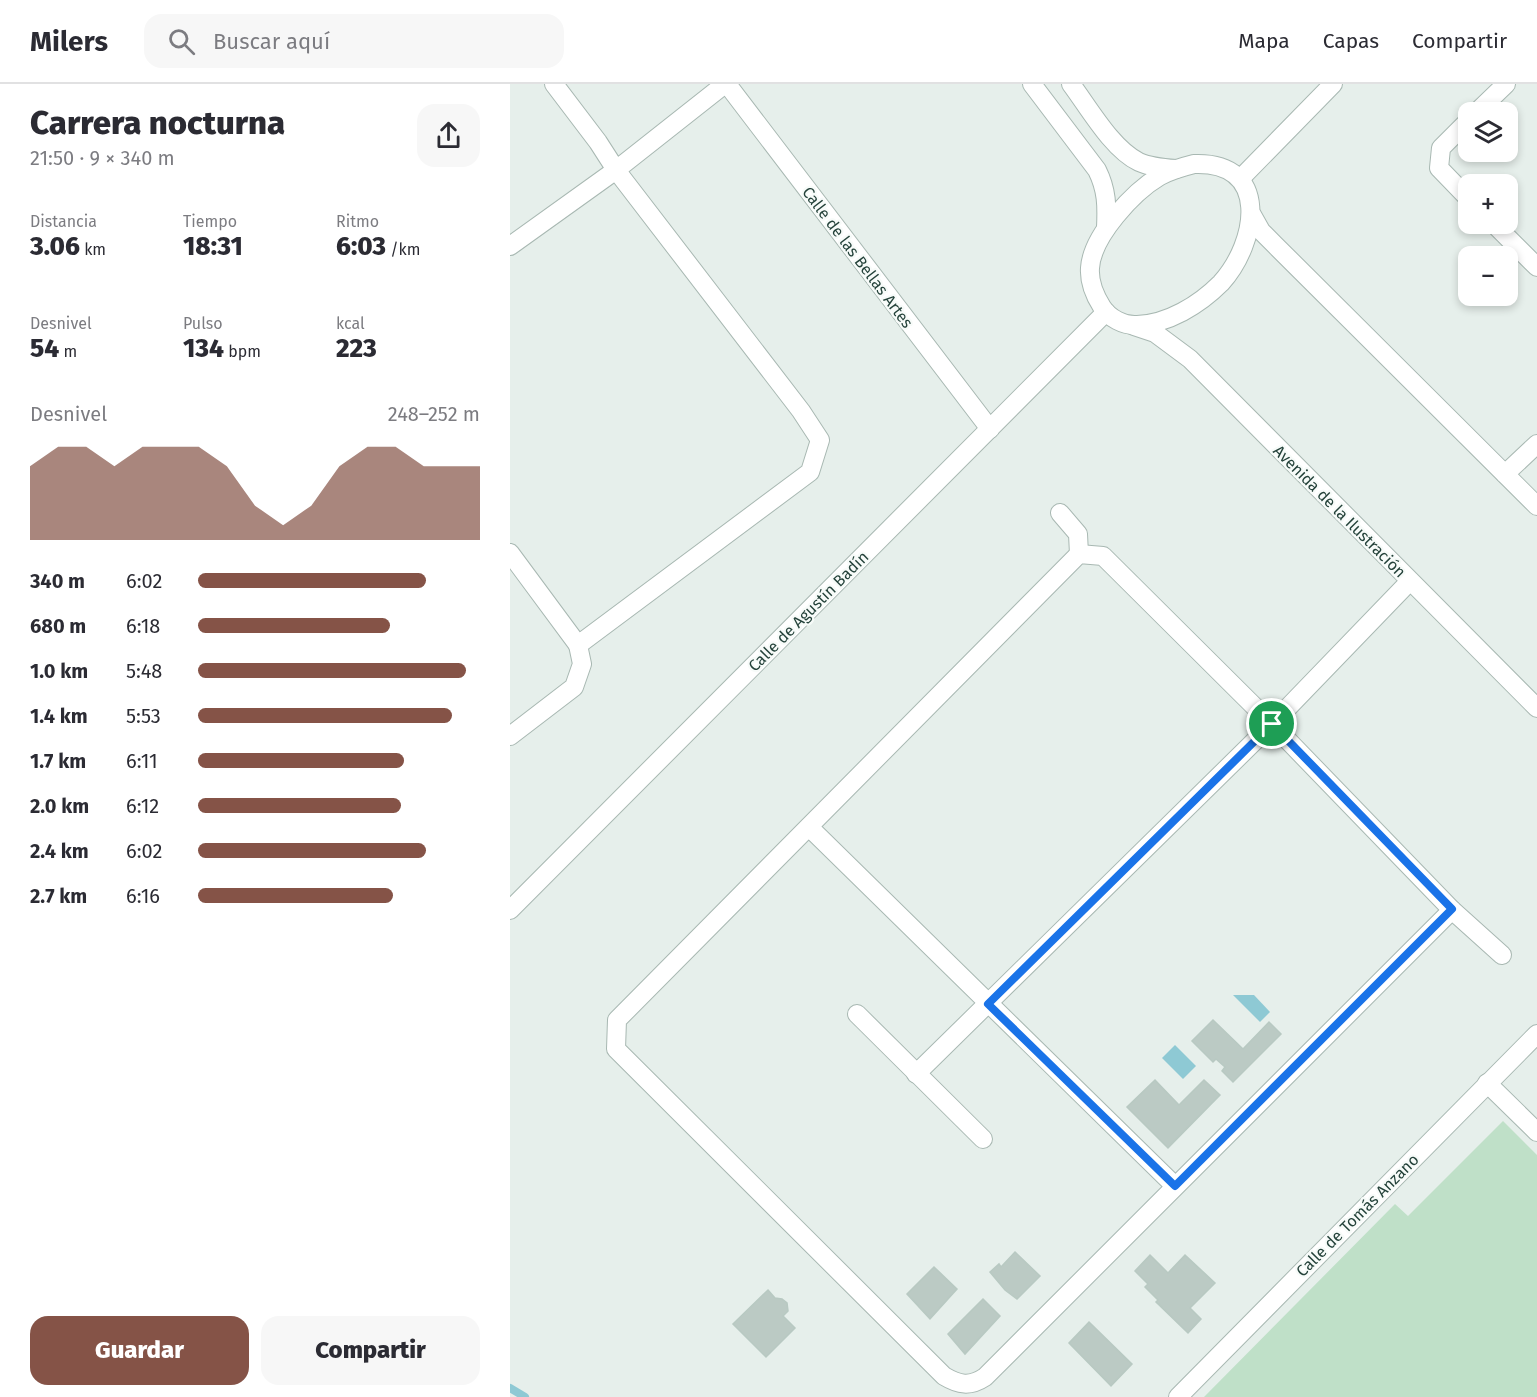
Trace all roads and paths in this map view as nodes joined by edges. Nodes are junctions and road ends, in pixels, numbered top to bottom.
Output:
1 (554, 84) edge
2 (726, 84) edge
3 (1032, 84) edge
4 (1071, 84) edge
5 (1333, 84) edge
6 (1506, 84) edge
7 (1487, 102) edge
8 (1458, 131) edge
9 (1176, 168) junction
10 (616, 170) junction
11 (1241, 178) junction
12 (1458, 188) edge
13 (1252, 214) junction
14 (1106, 228) junction
15 (1504, 234) edge
16 (510, 246) edge
17 (1537, 267) edge
18 (1106, 312) junction
19 (1134, 326) junction
20 (990, 429) junction
21 (1537, 444) edge
22 (1505, 474) junction
23 (1537, 506) edge
24 (1060, 513) dead end
25 (510, 554) edge
26 (1079, 554) junction
27 (1410, 581) junction
28 (578, 645) junction
29 (1537, 708) edge
30 (1272, 724) junction
31 (510, 735) edge
32 (808, 827) junction
33 (1452, 909) junction
34 (510, 910) edge
35 (1502, 955) dead end
36 (988, 1004) junction
37 (857, 1014) dead end
38 (1537, 1034) edge
39 (916, 1074) junction
40 (1487, 1083) junction
41 (1537, 1132) edge
42 (983, 1139) dead end
43 (1175, 1186) junction
44 (1178, 1397) edge

1 - 10 street
2 - 10 street
2 - 20 street, Calle de las Bellas Artes
3 - 14 street
4 - 9 street
5 - 11 street
6 - 7 street
8 - 12 street
9 - 11 street
9 - 14 street
10 - 16 street
10 - 28 street
11 - 13 street
13 - 19 street
13 - 22 street
14 - 18 street
15 - 17 street
18 - 19 street
18 - 20 street, Calle de Agustín Badín
19 - 27 street, Avenida de la Ilustración
20 - 34 street, Calle de Agustín Badín
21 - 22 street
22 - 23 street
24 - 26 street
25 - 28 street
26 - 30 street
26 - 32 street
27 - 29 street, Avenida de la Ilustración
27 - 30 street
28 - 31 street
30 - 33 street
30 - 36 street
32 - 36 street
32 - 43 street
33 - 35 street
33 - 43 street
36 - 39 street
36 - 43 street
37 - 39 street
38 - 40 street, Calle de Tomás Anzano
39 - 42 street
40 - 41 street
40 - 44 street, Calle de Tomás Anzano

